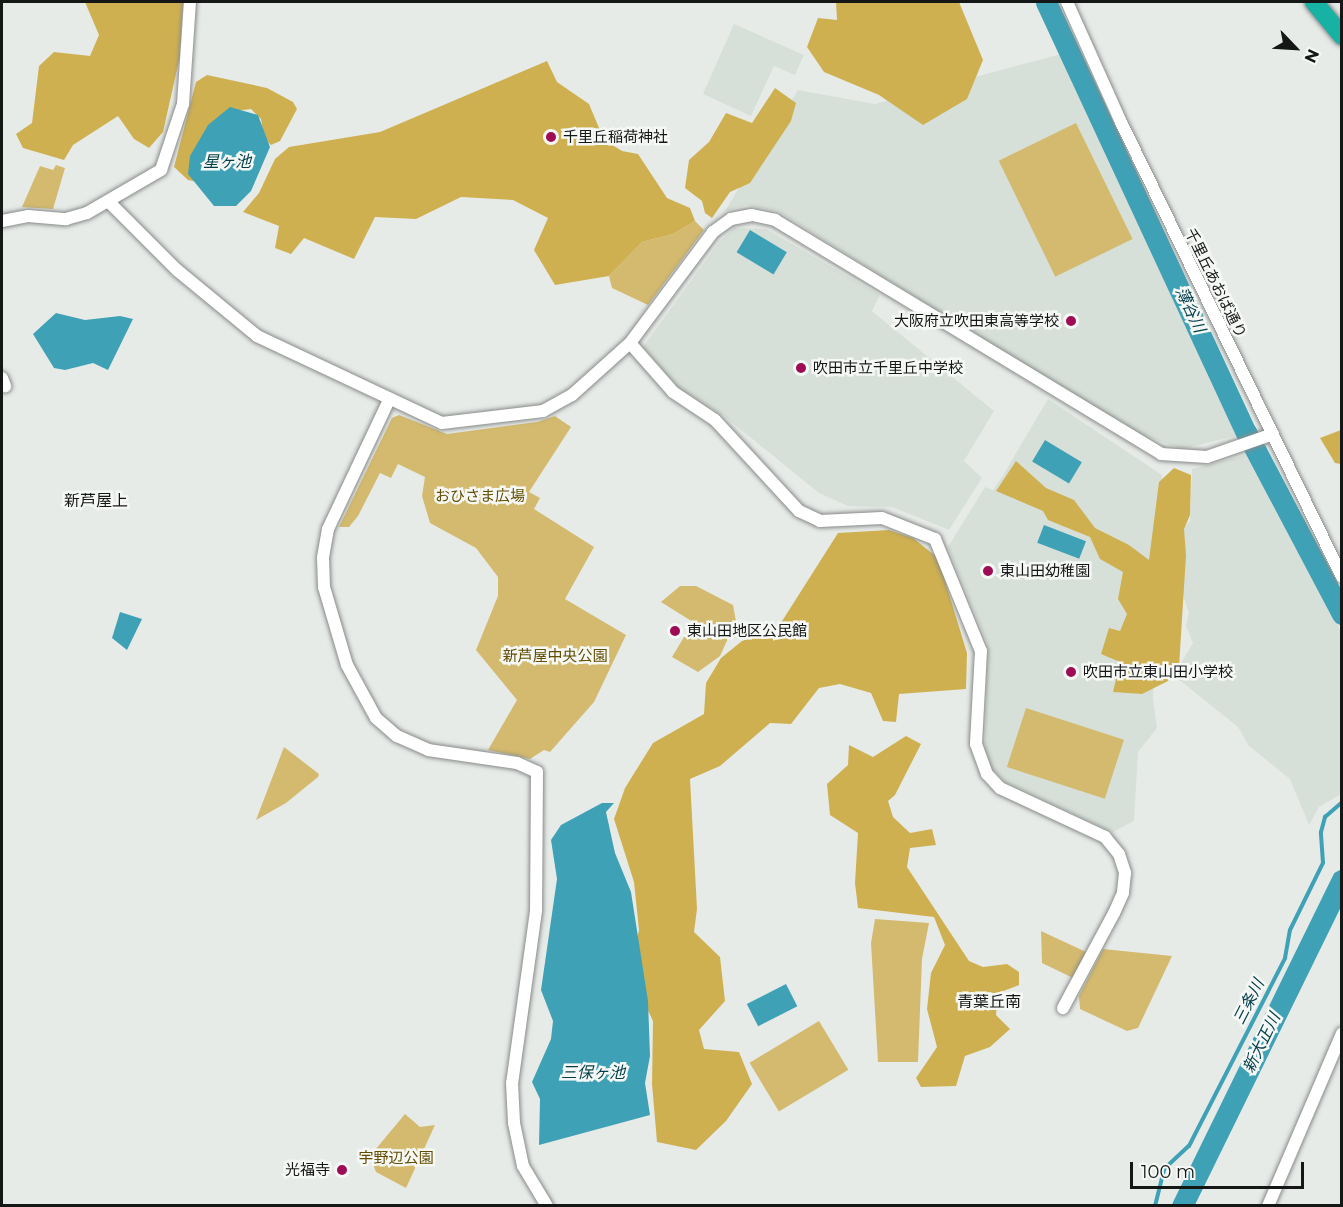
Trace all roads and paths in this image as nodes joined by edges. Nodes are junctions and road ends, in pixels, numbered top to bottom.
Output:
1 (190, 2) edge
2 (1067, 2) edge
3 (1314, 2) edge
4 (1341, 36) edge
5 (110, 203) junction
6 (2, 221) edge
7 (630, 343) junction
8 (389, 400) junction
9 (1273, 434) junction
10 (1341, 577) edge
11 (1063, 1008) dead end
12 (1341, 1034) edge
13 (547, 1206) edge
14 (1268, 1206) edge

1 - 5 street
2 - 9 street, 千里丘あおば通り
3 - 4 highway
5 - 6 street
5 - 8 street
7 - 8 street
7 - 9 street
7 - 11 street
8 - 13 street
9 - 10 street, 千里丘あおば通り
12 - 14 street

